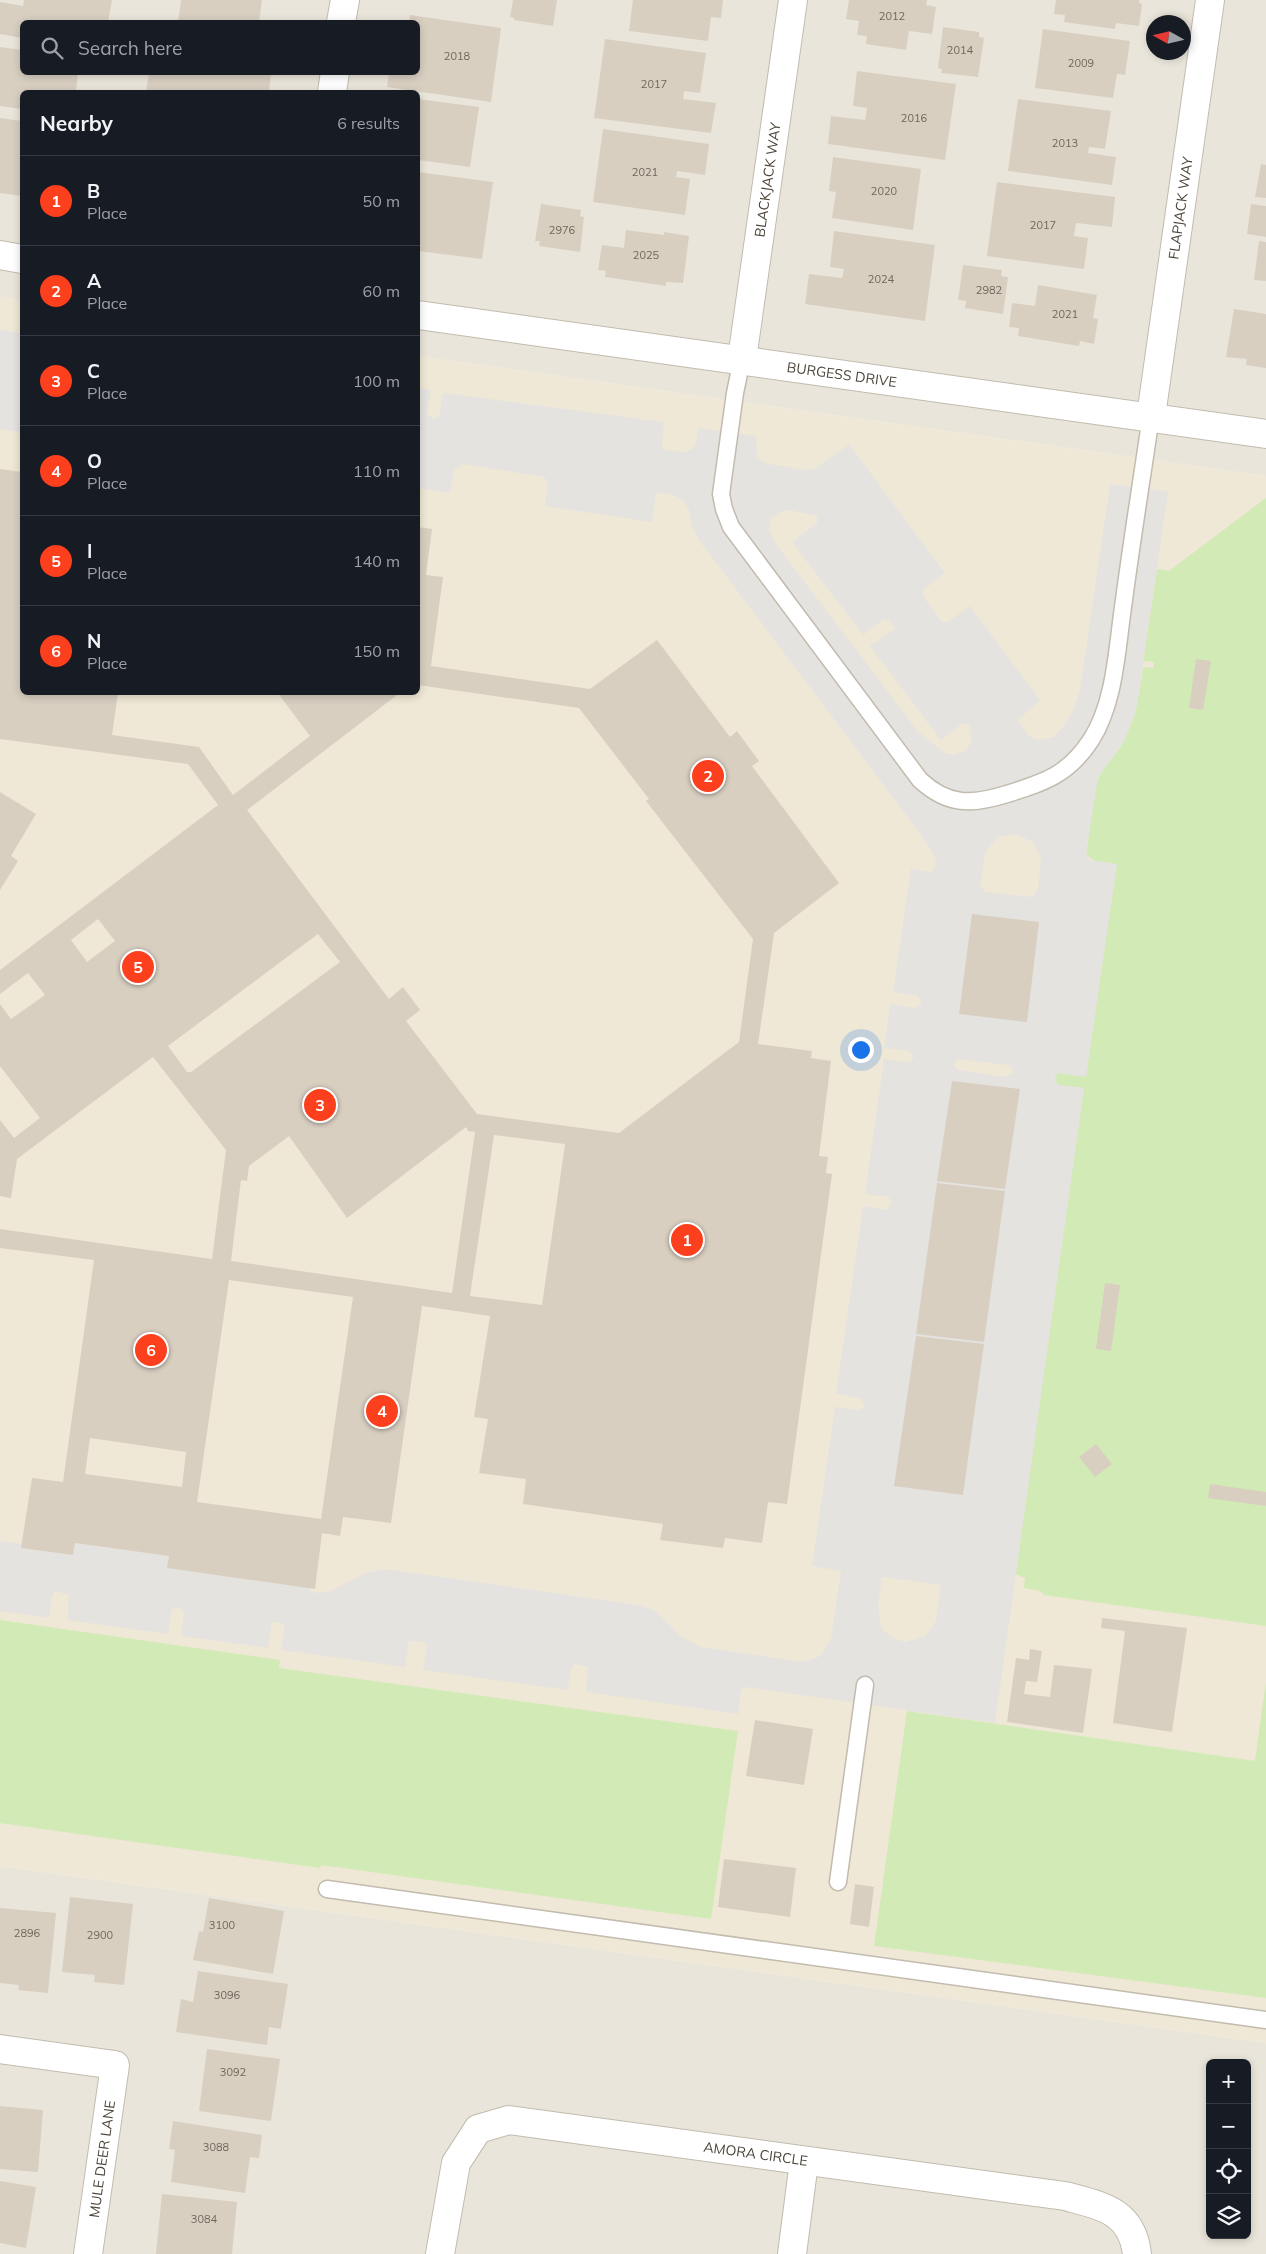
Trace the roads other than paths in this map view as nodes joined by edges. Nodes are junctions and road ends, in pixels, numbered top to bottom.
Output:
1 (345, 0) edge
2 (792, 0) edge
3 (1210, 0) edge
4 (342, 20) edge
5 (334, 75) edge
6 (332, 90) edge
7 (0, 255) edge
8 (20, 259) edge
9 (420, 315) edge
10 (742, 359) junction
11 (1151, 416) junction
12 (1266, 434) edge
13 (865, 1685) dead end
14 (838, 1882) dead end
15 (327, 1889) dead end
16 (1266, 2020) edge
17 (0, 2049) edge
18 (804, 2162) junction
19 (88, 2254) edge
20 (440, 2254) edge
21 (792, 2254) edge
22 (1137, 2254) edge

1 - 4 street
2 - 10 street, BLACKJACK WAY
3 - 11 street, FLAPJACK WAY
5 - 6 street
7 - 8 street
9 - 10 street, BURGESS DRIVE
10 - 11 street, BURGESS DRIVE
10 - 11 lane
11 - 12 street, BURGESS DRIVE
13 - 14 lane
15 - 16 lane
17 - 19 street, MULE DEER LANE
18 - 20 street, AMORA CIRCLE
18 - 21 street
18 - 22 street, AMORA CIRCLE

